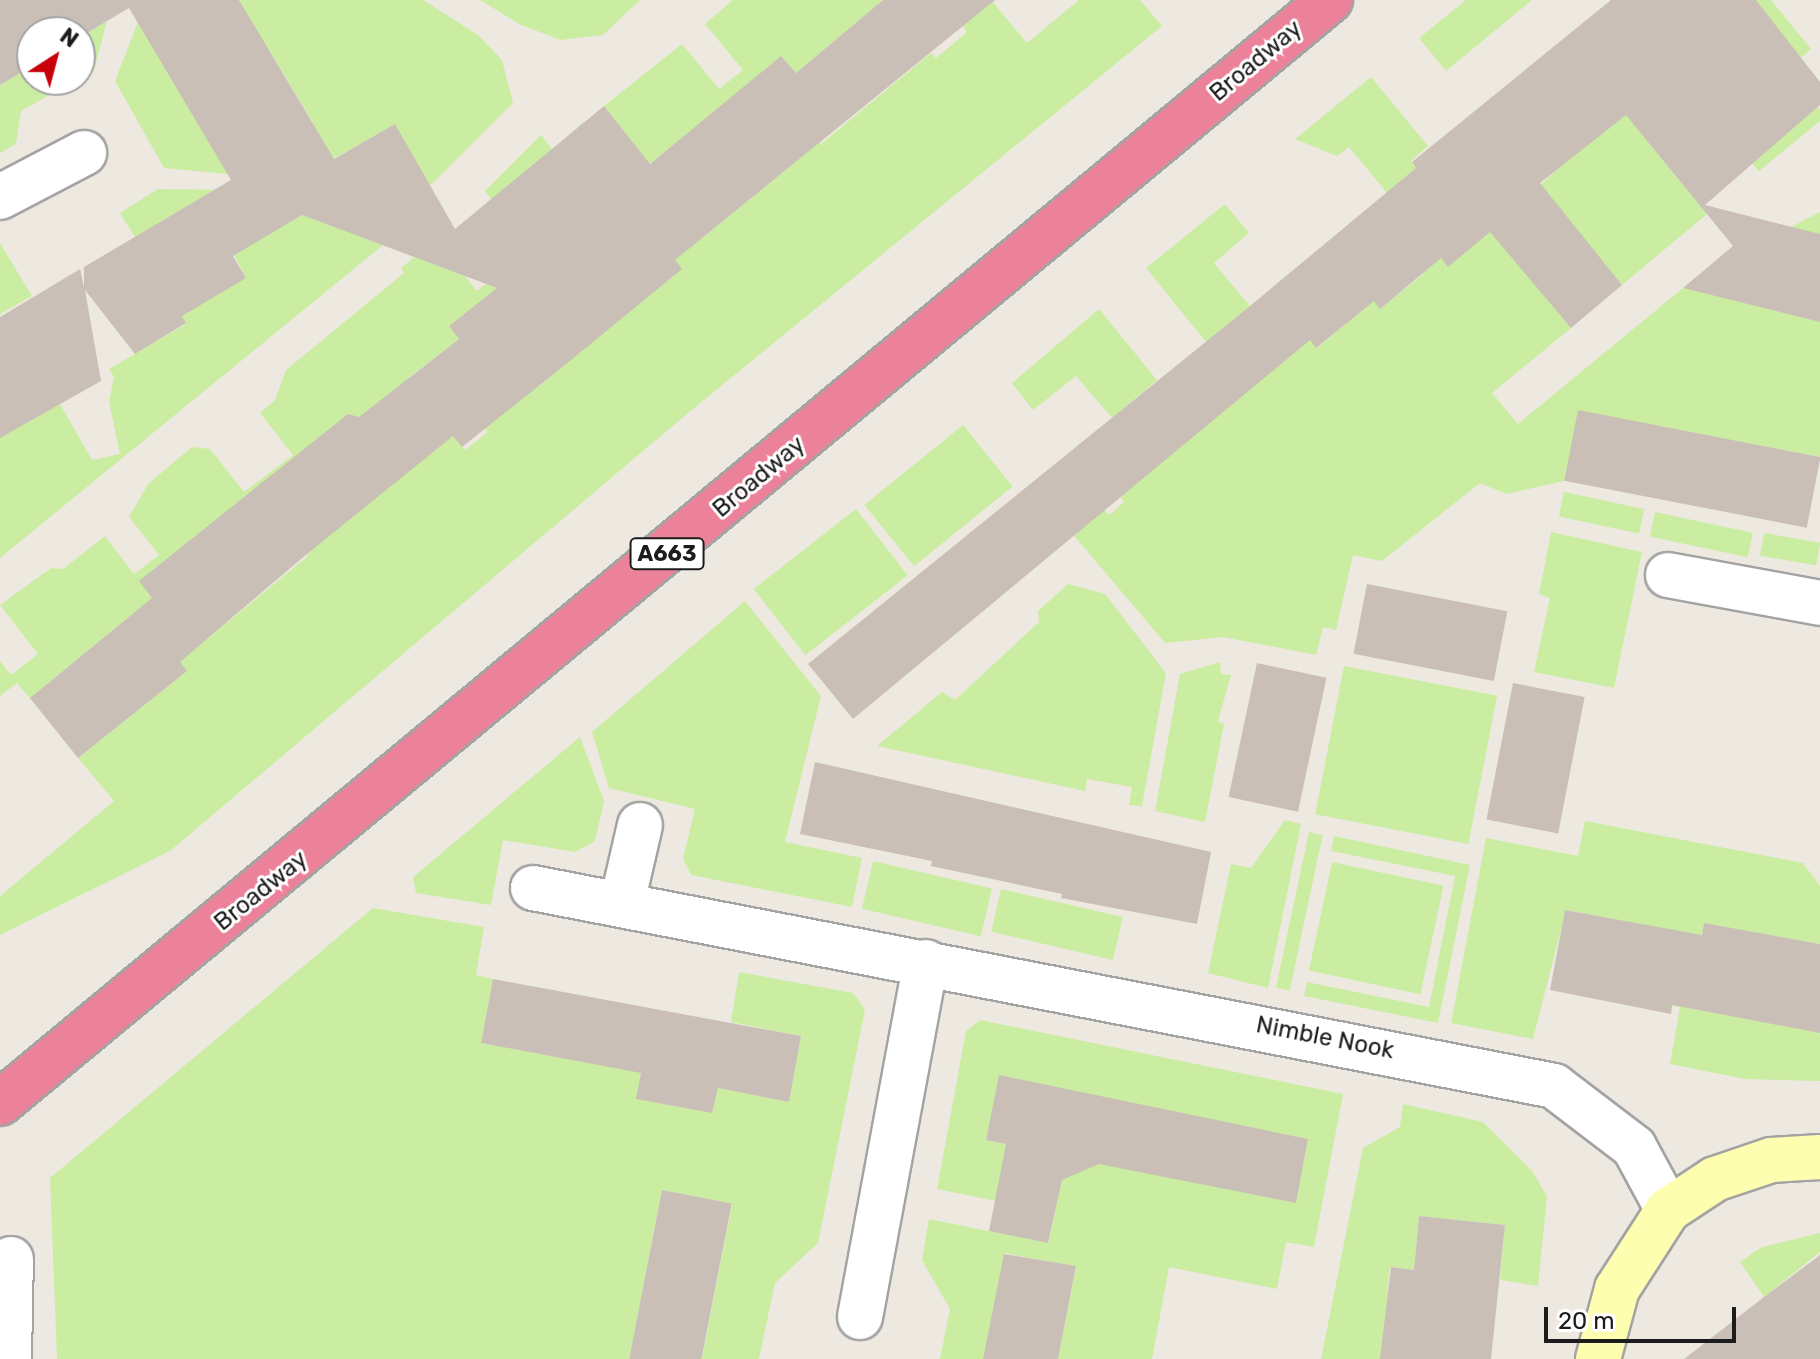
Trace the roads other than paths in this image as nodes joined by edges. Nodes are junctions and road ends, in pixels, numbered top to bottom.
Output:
1 (1330, 0) edge
2 (84, 153) dead end
3 (0, 197) edge
4 (1668, 575) dead end
5 (1820, 603) edge
6 (640, 825) dead end
7 (533, 888) dead end
8 (622, 903) junction
9 (926, 962) junction
10 (0, 1103) edge
11 (1820, 1157) edge
12 (1668, 1210) junction
13 (11, 1259) dead end
14 (860, 1317) dead end
15 (9, 1359) edge
16 (1598, 1359) edge

1 - 10 highway, Broadway / A663
2 - 3 street
4 - 5 street
6 - 8 street
7 - 8 street, Nimble Nook
8 - 9 street, Nimble Nook
9 - 12 street, Nimble Nook
9 - 14 street
11 - 12 street
12 - 16 street
13 - 15 street

